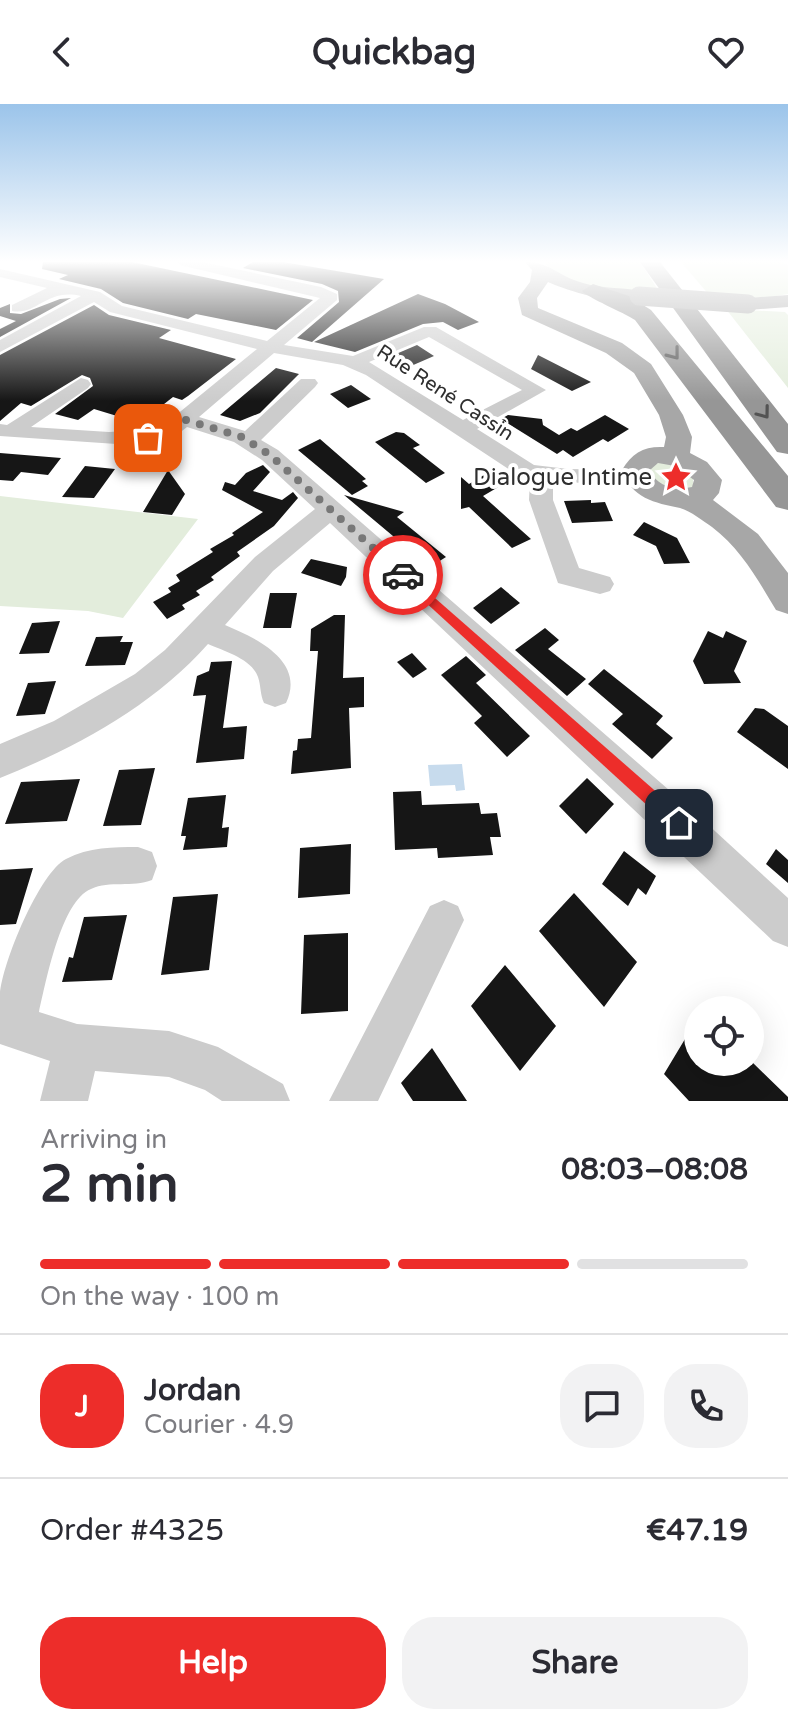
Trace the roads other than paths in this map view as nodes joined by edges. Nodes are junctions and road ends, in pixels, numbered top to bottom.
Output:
1 (70, 309) edge
2 (115, 309) edge
3 (318, 309) edge
4 (529, 309) edge
5 (634, 309) edge
6 (685, 309) edge
7 (709, 309) edge
8 (0, 347) edge
9 (272, 348) junction
10 (354, 362) junction
11 (308, 383) dead end
12 (81, 384) dead end
13 (788, 405) edge
14 (186, 420) junction
15 (461, 429) junction
16 (5, 431) edge
17 (248, 440) junction
18 (788, 445) edge
19 (676, 457) junction
20 (541, 475) junction
21 (635, 475) junction
22 (788, 499) edge
23 (689, 500) junction
24 (330, 510) junction
25 (600, 584) dead end
26 (788, 601) edge
27 (204, 629) junction
28 (275, 693) dead end
29 (0, 761) edge
30 (138, 866) dead end
31 (444, 920) dead end
32 (788, 926) edge
33 (6, 1022) edge
34 (77, 1047) junction
35 (64, 1101) edge
36 (266, 1101) edge
37 (353, 1101) edge

1 - 8 street
2 - 9 street, Rue René Cassin
3 - 9 street
4 - 19 main road
5 -> 22 highway
6 -> 18 highway
7 - 13 highway
9 - 10 street, Rue René Cassin
9 - 14 street
10 - 15 street, Rue René Cassin
10 - 15 street
11 - 17 street
12 - 16 street
14 - 16 street
14 - 17 street
15 - 20 street, Rue René Cassin
17 - 24 street
19 - 21 main road
19 - 23 main road
20 - 21 street, Rue René Cassin
20 - 25 street
21 - 23 main road
23 - 26 main road
24 - 27 street
24 - 32 street
27 - 28 street
27 - 29 street
30 - 33 street
31 - 37 street
33 - 34 street
34 - 35 street
34 - 36 street

